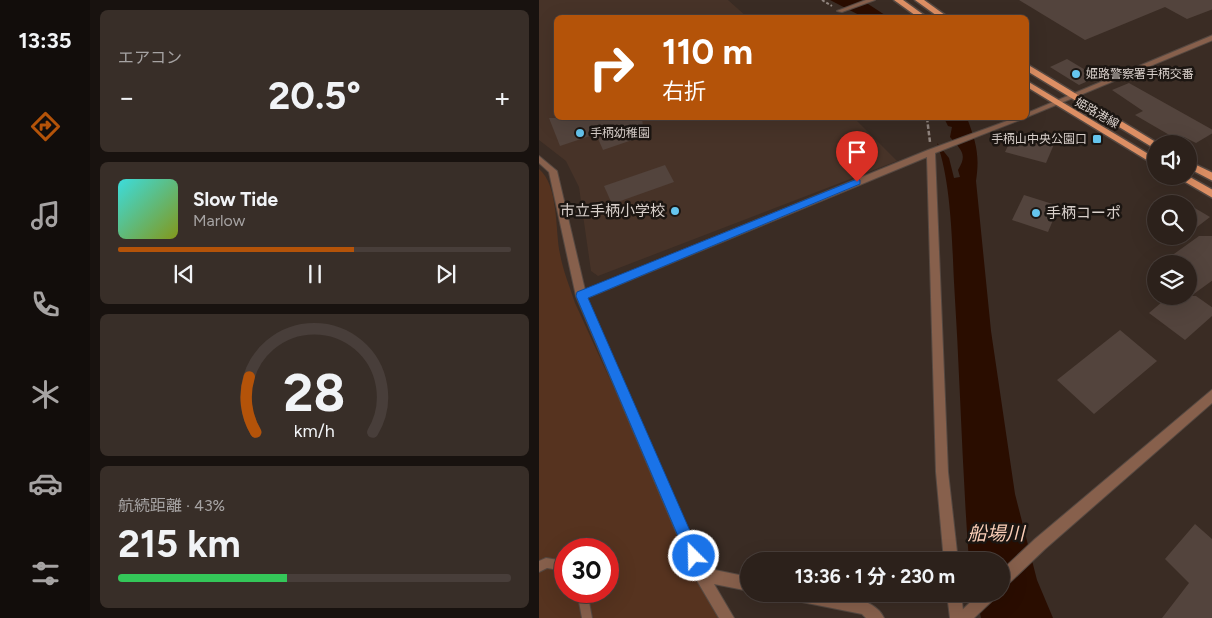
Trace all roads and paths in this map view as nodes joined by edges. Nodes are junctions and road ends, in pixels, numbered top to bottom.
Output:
1 (872, 0) edge
2 (898, 0) edge
3 (919, 0) edge
4 (840, 11) dead end
5 (920, 15) edge
6 (942, 15) edge
7 (1212, 37) edge
8 (1029, 69) edge
9 (1029, 85) edge
10 (1073, 97) junction
11 (1055, 103) junction
12 (1029, 114) edge
13 (927, 120) edge
14 (1016, 120) edge
15 (1147, 140) edge
16 (931, 152) junction
17 (1147, 157) edge
18 (539, 159) edge
19 (1197, 169) edge
20 (1212, 178) edge
21 (1195, 185) edge
22 (1212, 195) edge
23 (581, 296) junction
24 (1212, 394) edge
25 (950, 552) edge
26 (554, 564) edge
27 (539, 567) edge
28 (1010, 572) edge
29 (701, 574) junction
30 (740, 582) edge
31 (836, 602) edge
32 (955, 602) edge
33 (981, 602) edge
34 (584, 603) edge
35 (587, 618) edge
36 (727, 618) edge
37 (877, 618) edge
38 (957, 618) edge
39 (964, 618) edge

1 - 4 street
2 - 5 main road
3 - 6 main road
7 - 10 street
8 - 10 main road, 姫路港線
9 - 11 main road, 姫路港線
10 - 11 street
10 - 15 main road, 姫路港線
11 - 12 street
11 - 17 main road, 姫路港線
13 - 16 path
14 - 16 street
16 - 23 street
16 - 25 street
18 - 23 street
19 - 20 main road
21 - 22 main road
23 - 29 street
24 - 28 street
26 - 27 lane
29 - 30 street
29 - 36 street
31 - 37 street
32 - 38 street
33 - 39 street
34 - 35 lane

